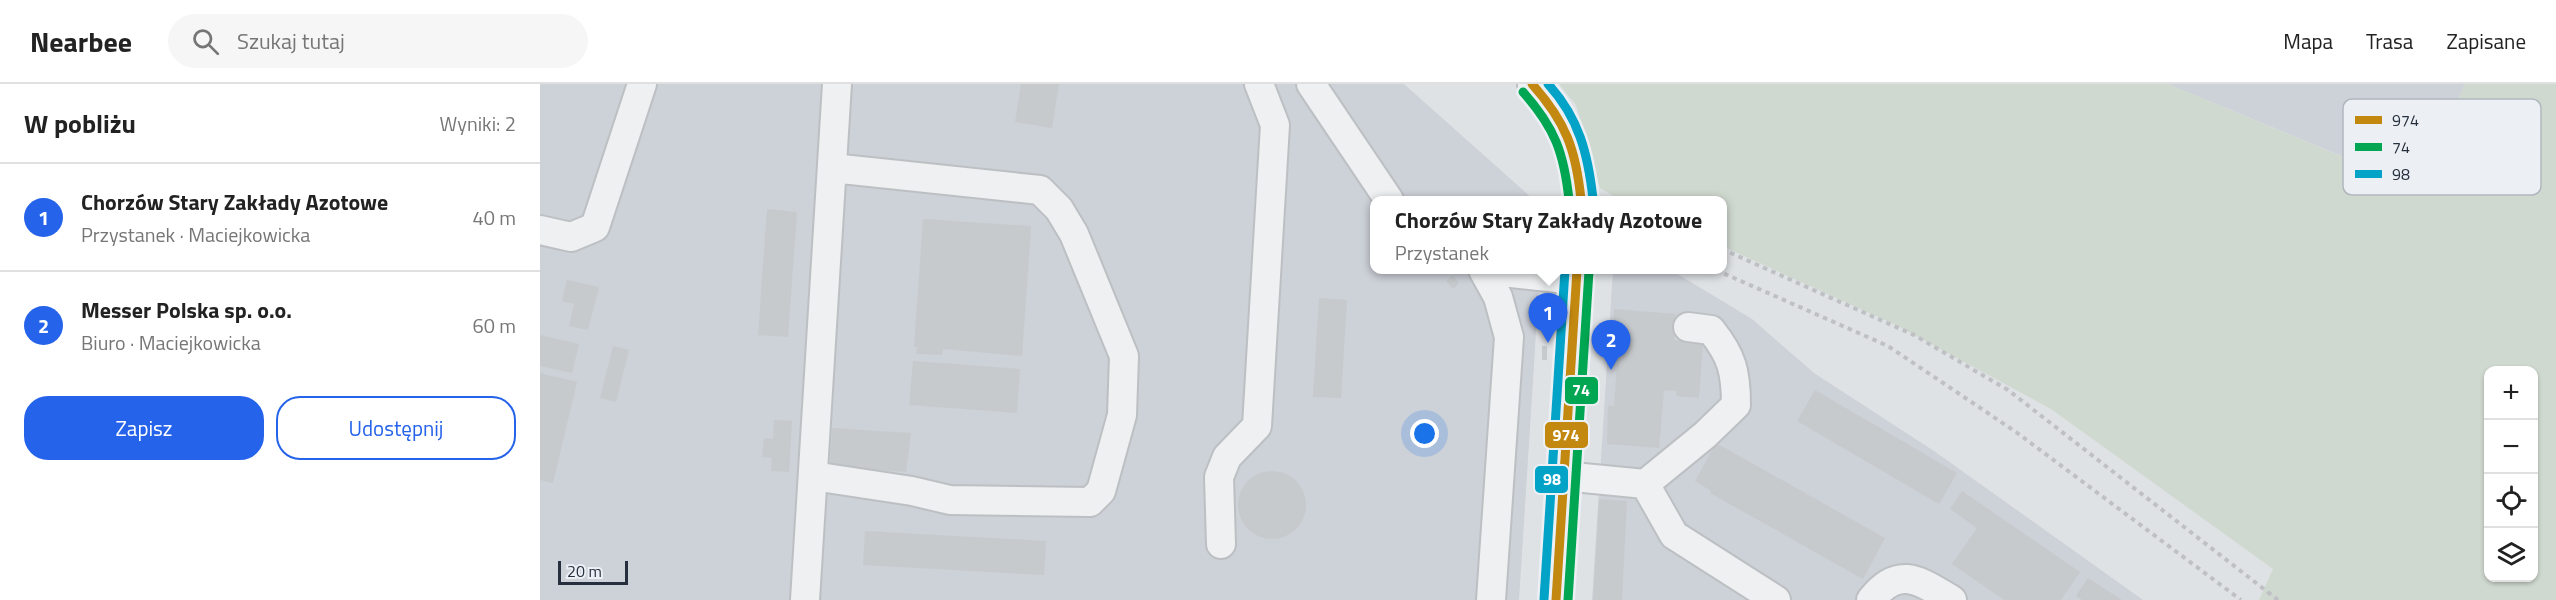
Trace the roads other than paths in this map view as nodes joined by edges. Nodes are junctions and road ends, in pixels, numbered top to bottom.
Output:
1 (642, 84) edge
2 (837, 84) edge
3 (1259, 84) edge
4 (1311, 84) edge
5 (1532, 84) edge
6 (832, 168) junction
7 (1386, 196) edge
8 (1581, 196) edge
9 (540, 230) edge
10 (1485, 274) edge
11 (1557, 274) edge
12 (1576, 275) edge
13 (1688, 327) dead end
14 (813, 476) junction
15 (1563, 476) junction
16 (1645, 484) junction
17 (1221, 544) dead end
18 (805, 600) edge
19 (1491, 600) edge
20 (1556, 600) edge
21 (1776, 600) edge
22 (1871, 600) edge
23 (1952, 600) edge

1 - 9 street
2 - 6 street
3 - 17 street
4 - 7 street
5 - 8 street
6 - 14 street
6 - 14 street
10 - 19 street
11 - 12 street
12 - 15 street
13 - 16 street
14 - 18 street
15 - 16 street
15 - 20 street
16 - 21 street
22 - 23 street

